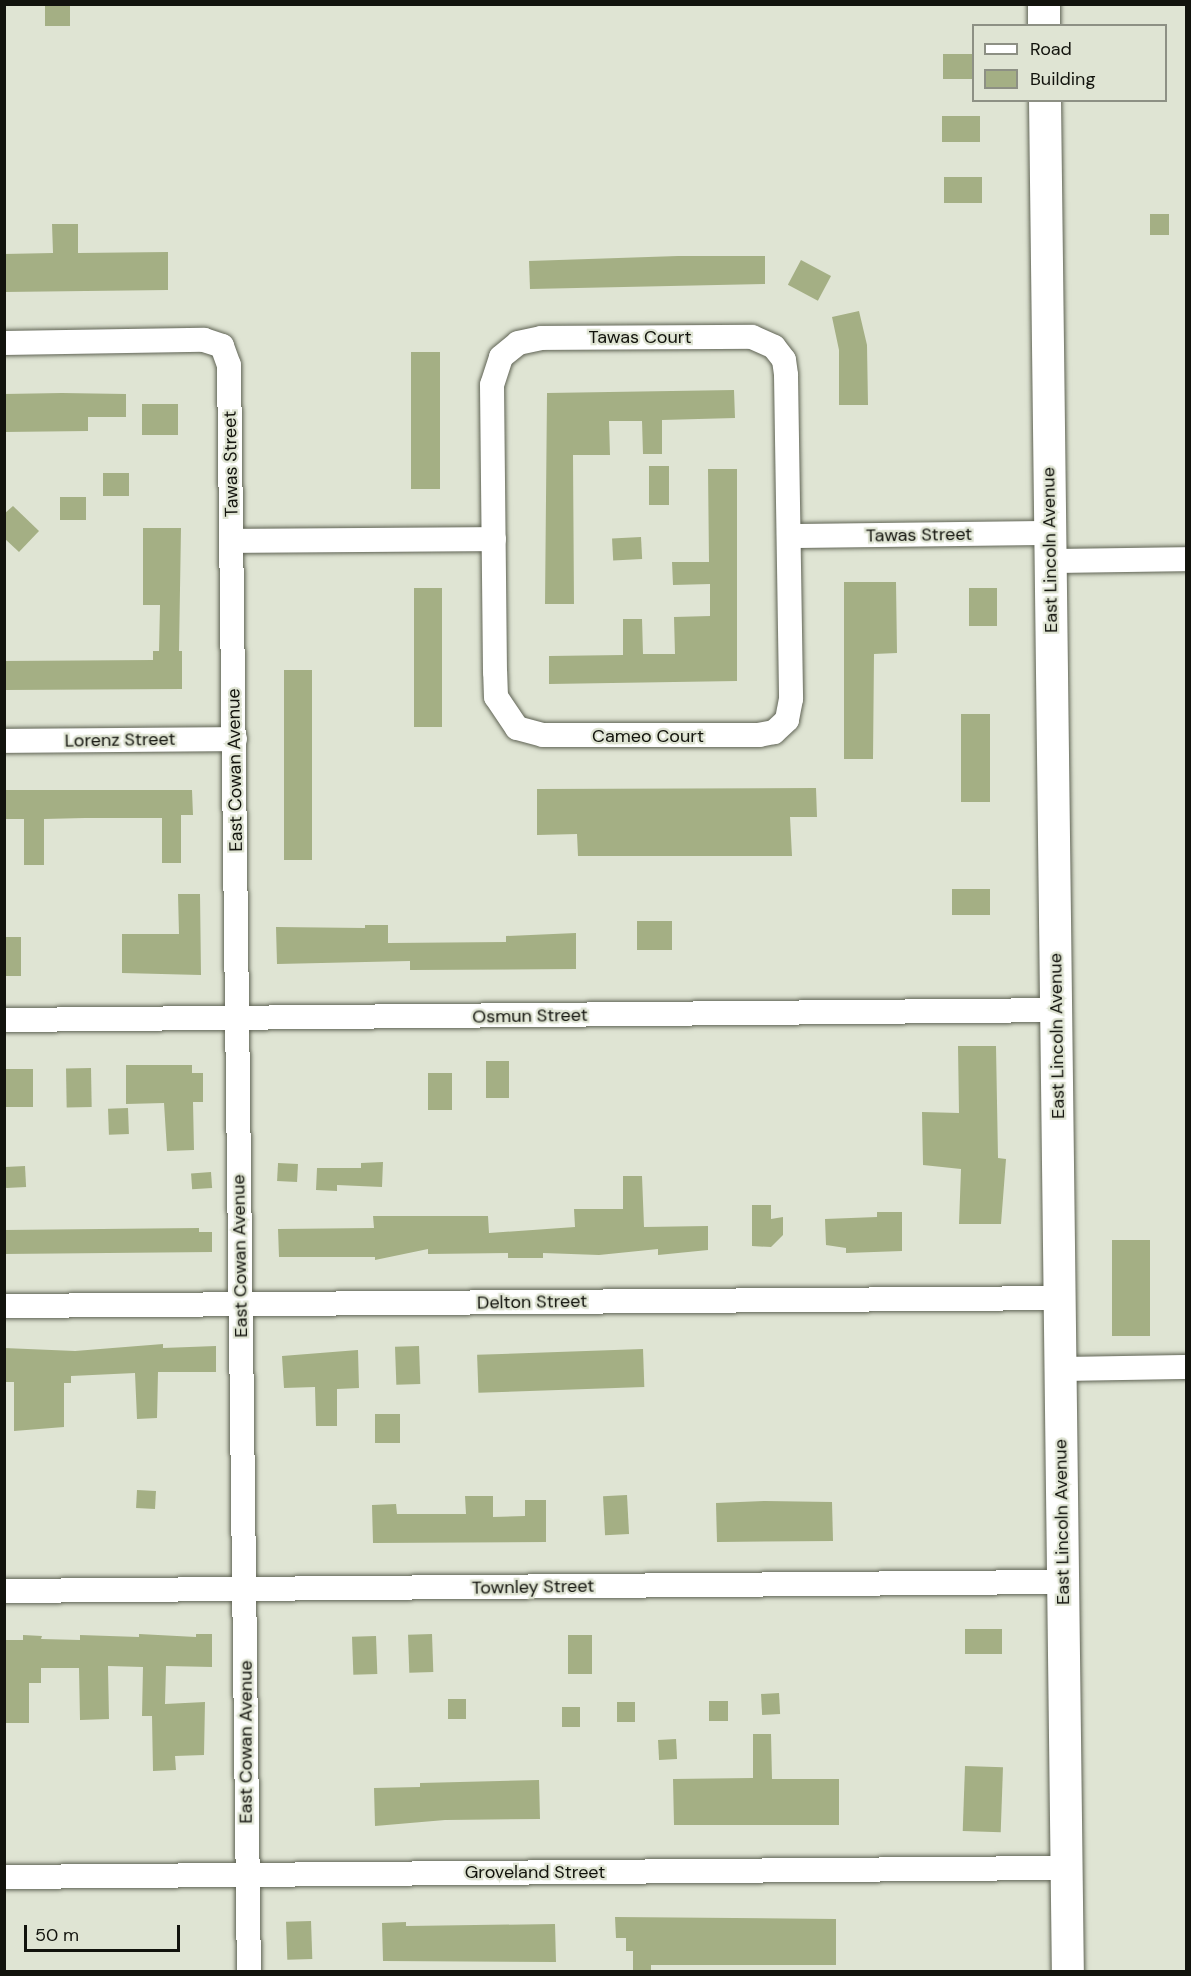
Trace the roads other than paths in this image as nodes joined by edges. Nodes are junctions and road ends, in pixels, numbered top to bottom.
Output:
1 (1044, 4) edge
2 (1044, 24) edge
3 (1045, 102) edge
4 (4, 343) edge
5 (789, 536) junction
6 (494, 539) junction
7 (232, 541) junction
8 (1050, 547) junction
9 (1186, 559) edge
10 (234, 739) junction
11 (4, 741) edge
12 (1056, 1010) junction
13 (238, 1019) junction
14 (4, 1020) edge
15 (1059, 1298) junction
16 (241, 1304) junction
17 (4, 1306) edge
18 (1186, 1367) edge
19 (1060, 1369) junction
20 (1062, 1582) junction
21 (244, 1590) junction
22 (4, 1591) edge
23 (1066, 1868) junction
24 (247, 1874) junction
25 (4, 1877) edge
26 (249, 1971) edge
27 (1068, 1971) edge

1 - 2 street
3 - 8 street, East Lincoln Avenue
4 - 7 street, Tawas Street
5 - 6 street, Cameo Court
5 - 6 street, Tawas Court
5 - 8 street, Tawas Street
6 - 7 street, Tawas Street
7 - 10 street, East Cowan Avenue
8 - 9 street, Tawas Street
8 - 12 street, East Lincoln Avenue
10 - 11 street, Lorenz Street
10 - 13 street, East Cowan Avenue
12 - 13 street, Osmun Street
12 - 15 street, East Lincoln Avenue
13 - 14 street, Osmun Street
13 - 16 street, East Cowan Avenue
15 - 16 street, Delton Street
15 - 19 street, East Lincoln Avenue
16 - 17 street, Delton Street
16 - 21 street, East Cowan Avenue
18 - 19 street
19 - 20 street, East Lincoln Avenue
20 - 21 street, Townley Street
20 - 23 street, East Lincoln Avenue
21 - 22 street, Townley Street
21 - 24 street, East Cowan Avenue
23 - 24 street, Groveland Street
23 - 27 street, East Lincoln Avenue
24 - 25 street, Groveland Street
24 - 26 street, East Cowan Avenue

